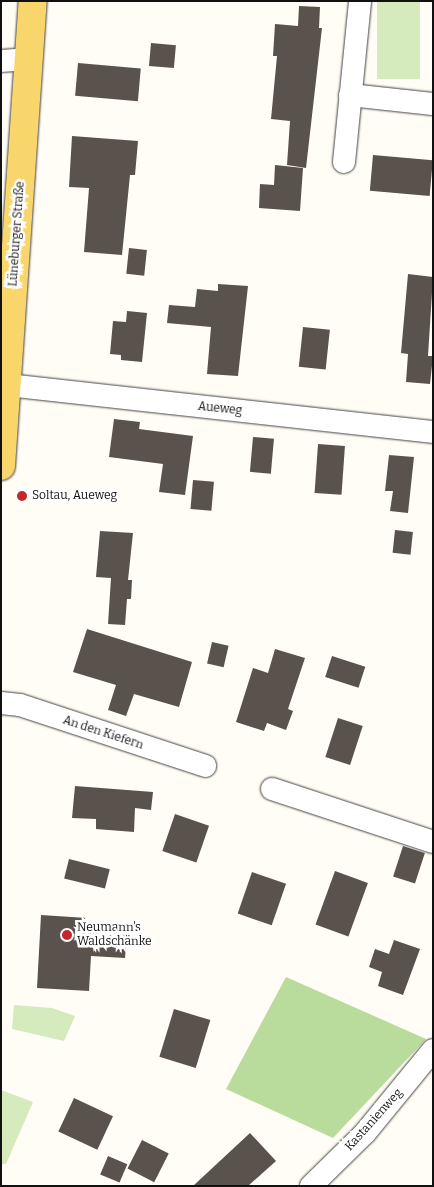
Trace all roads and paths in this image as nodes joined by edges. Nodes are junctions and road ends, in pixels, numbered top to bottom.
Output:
1 (33, 1) edge
2 (360, 1) edge
3 (29, 58) junction
4 (1, 61) edge
5 (350, 96) junction
6 (433, 104) edge
7 (344, 162) dead end
8 (7, 385) junction
9 (433, 432) edge
10 (1, 466) edge
11 (1, 703) edge
12 (205, 766) dead end
13 (272, 788) dead end
14 (433, 842) edge
15 (433, 1050) edge
16 (311, 1186) edge

1 - 3 main road, Lüneburger Straße
2 - 5 street
3 - 4 street
3 - 8 main road, Lüneburger Straße
5 - 6 street
5 - 7 street
8 - 9 street, Aueweg
8 - 10 main road, Lüneburger Straße
11 - 12 street, An den Kiefern
13 - 14 street
15 - 16 street, Kastanienweg

